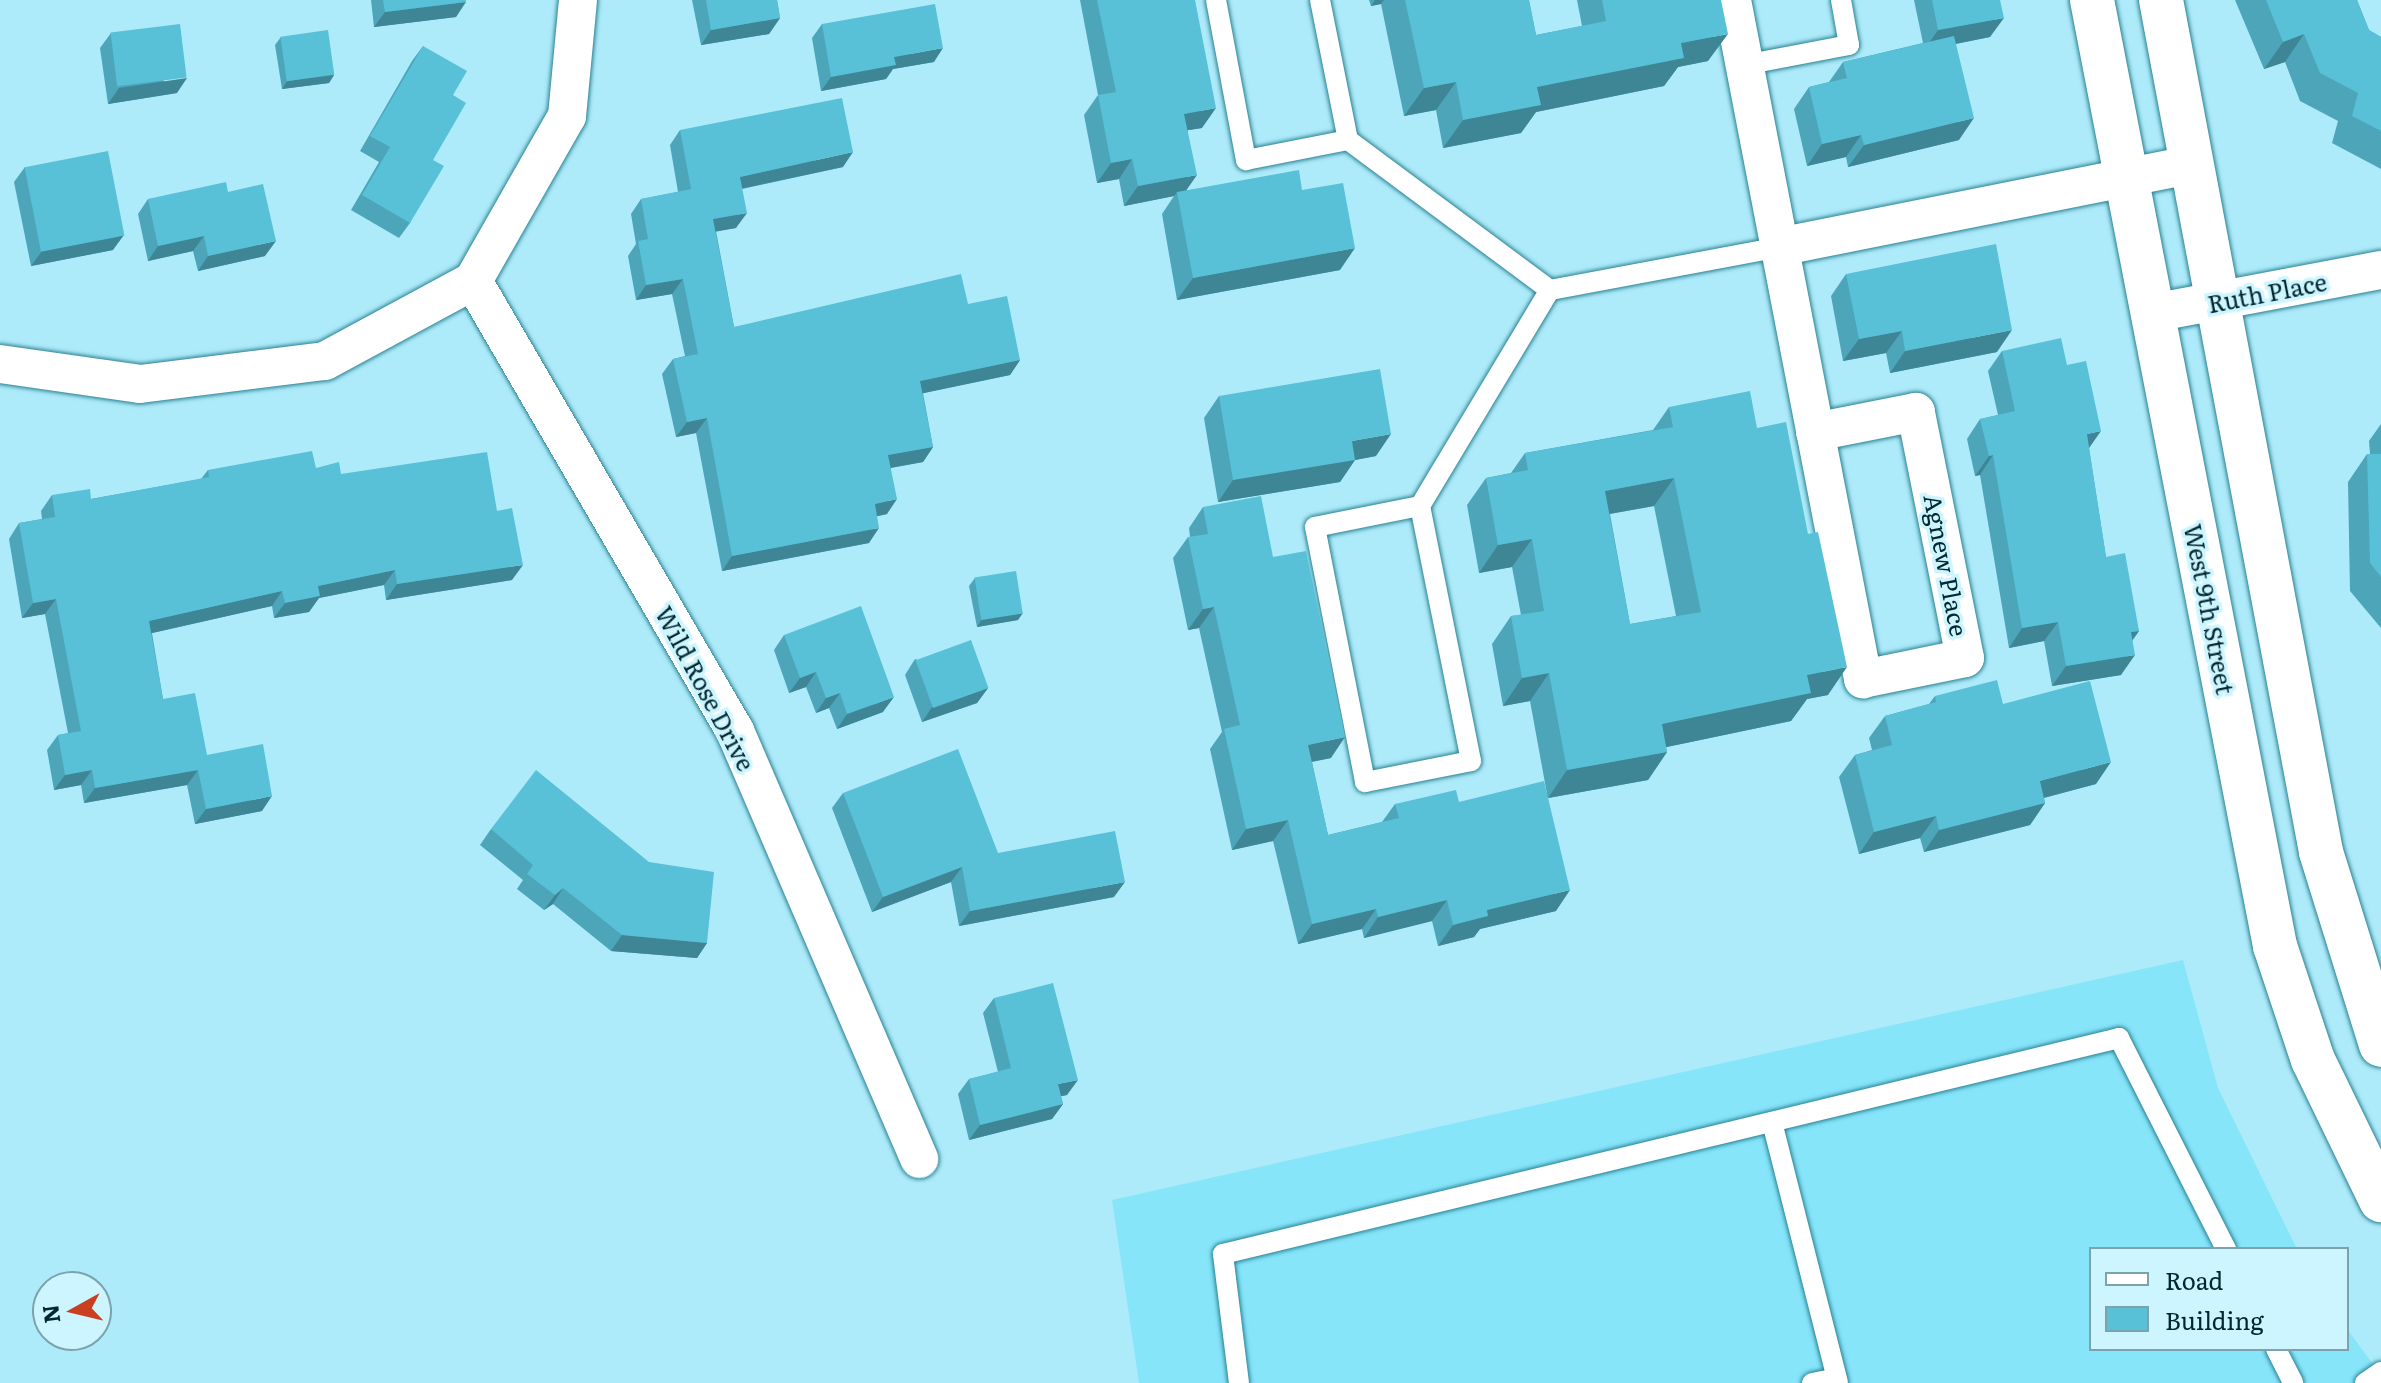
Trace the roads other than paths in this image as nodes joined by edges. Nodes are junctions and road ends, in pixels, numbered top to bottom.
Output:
1 (578, 0) edge
2 (1216, 0) edge
3 (1320, 0) edge
4 (1732, 0) edge
5 (1841, 0) edge
6 (2092, 0) edge
7 (2161, 0) edge
8 (1744, 65) junction
9 (1348, 140) junction
10 (2189, 165) junction
11 (2126, 179) junction
12 (1779, 247) junction
13 (2381, 270) edge
14 (473, 281) junction
15 (1550, 290) junction
16 (2217, 301) junction
17 (2153, 313) junction
18 (0, 364) edge
19 (1815, 432) junction
20 (1420, 506) junction
21 (2381, 1045) edge
22 (1772, 1122) junction
23 (919, 1159) dead end
24 (2381, 1200) edge
25 (2225, 1247) edge
26 (2277, 1351) edge
27 (2381, 1372) edge
28 (1837, 1380) edge
29 (1239, 1383) edge
30 (1812, 1383) edge
31 (2293, 1383) edge
32 (2365, 1383) edge

1 - 14 street
2 - 9 lane
3 - 9 lane
4 - 8 street, Agnew Place
5 - 8 lane
6 - 11 street, West 9th Street
7 - 10 street
8 - 12 street, Agnew Place
9 - 15 lane
10 - 11 street
10 - 16 street
11 - 12 street
11 - 17 street, West 9th Street
12 - 15 lane
12 - 19 street, Agnew Place
13 - 16 street, Ruth Place
14 - 18 street
14 - 23 street, Wild Rose Drive
15 - 20 lane
16 - 17 street, Ruth Place
16 - 21 street
17 - 24 street, West 9th Street
19 - 19 street, Agnew Place
20 - 20 lane
22 - 25 lane
22 - 28 lane
22 - 29 lane
26 - 31 lane
27 - 32 lane
28 - 30 lane

